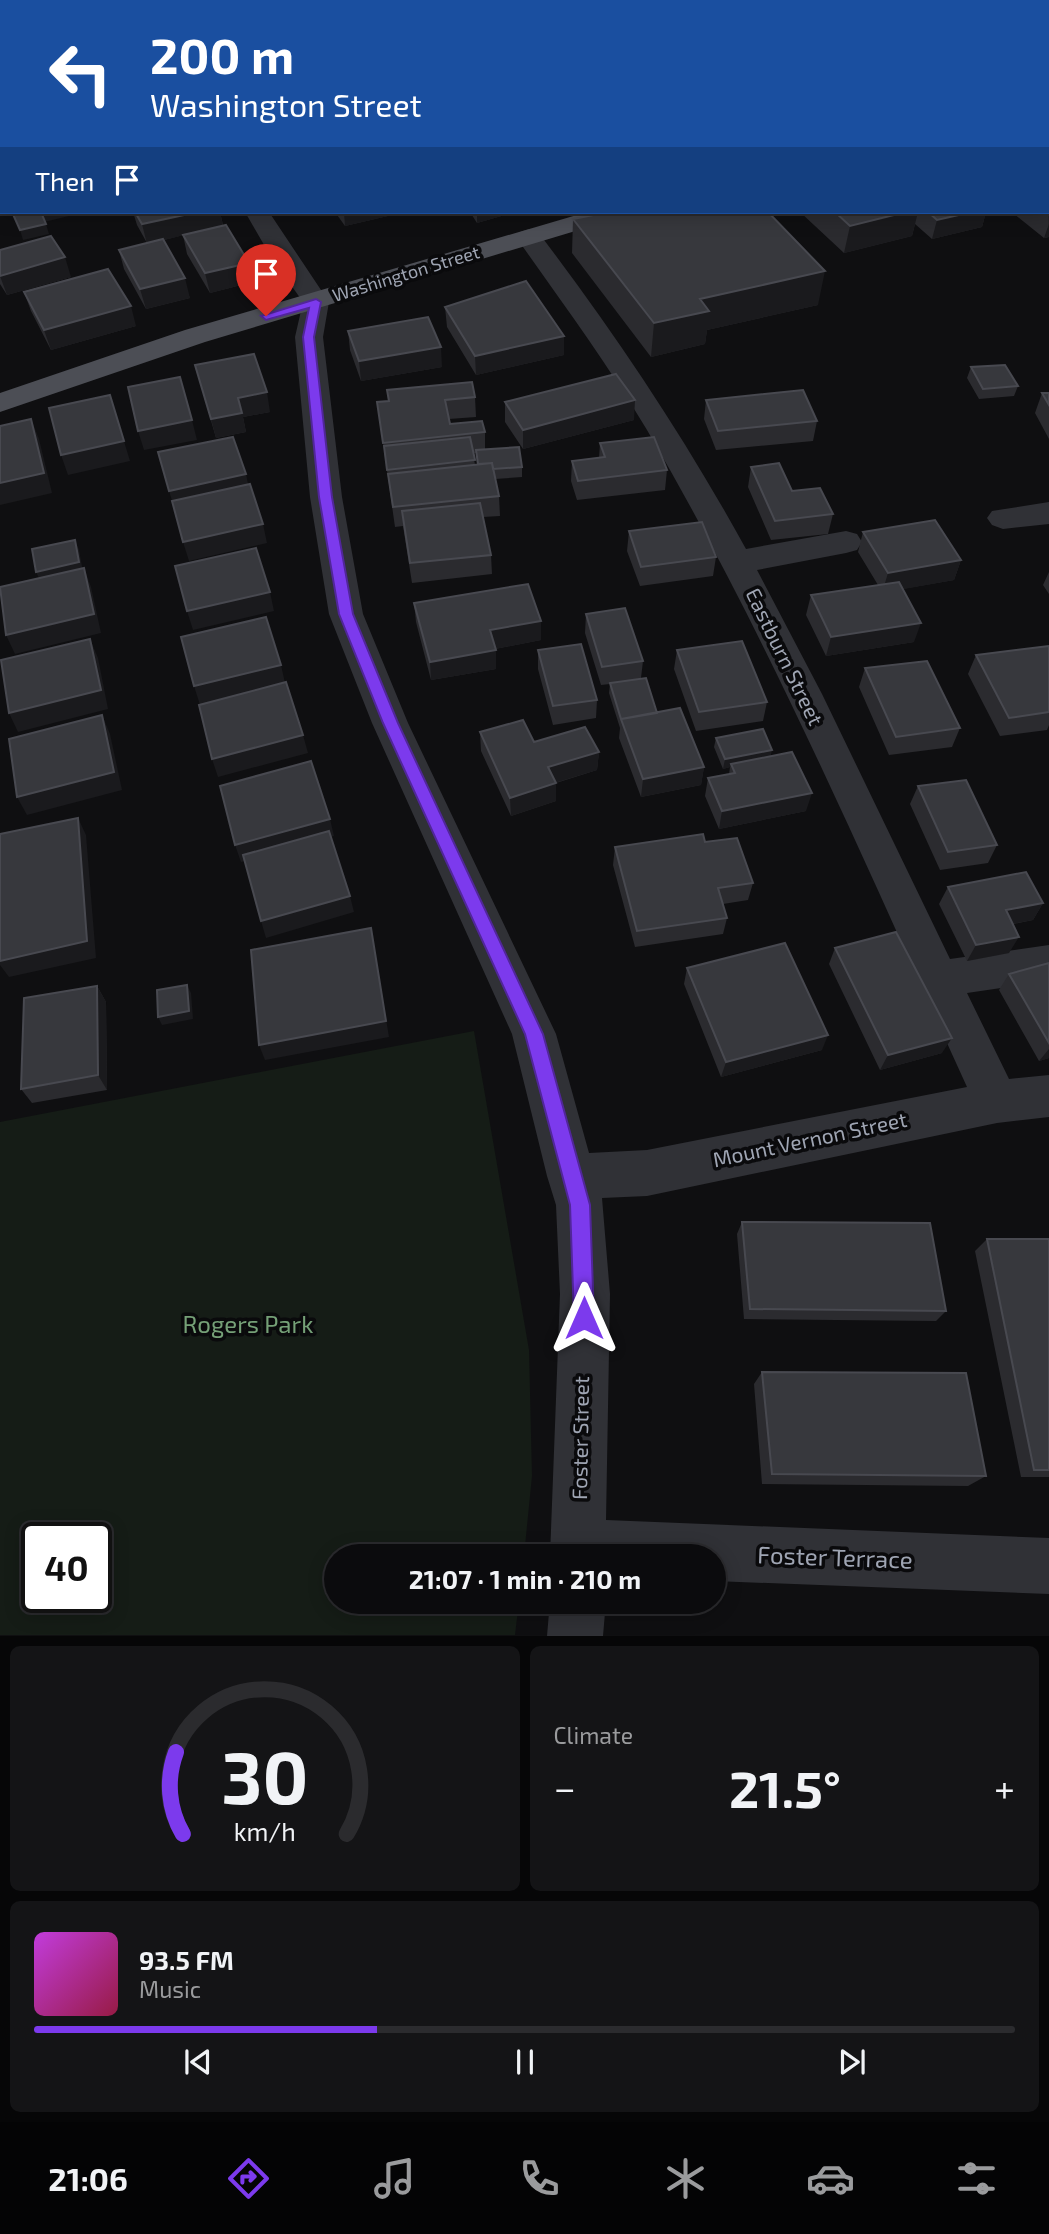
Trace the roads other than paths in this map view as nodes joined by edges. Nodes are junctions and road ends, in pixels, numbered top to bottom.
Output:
1 (258, 214) edge
2 (606, 214) edge
3 (529, 237) junction
4 (316, 302) junction
5 (2, 397) edge
6 (1049, 513) edge
7 (1003, 518) dead end
8 (846, 542) dead end
9 (737, 562) junction
10 (1049, 962) edge
11 (939, 979) junction
12 (1049, 1096) edge
13 (997, 1102) junction
14 (570, 1176) junction
15 (578, 1544) edge
16 (726, 1554) edge
17 (1049, 1566) edge
18 (577, 1614) edge
19 (575, 1636) edge

1 - 4 street
2 - 3 main road, Washington Street
3 - 4 main road, Washington Street
3 - 9 street, Eastburn Street
4 - 5 main road, Washington Street
4 - 14 street, Foster Street
6 - 7 street
8 - 9 street
9 - 11 street, Eastburn Street
10 - 11 street
11 - 13 street, Eastburn Street
12 - 13 street, Mount Vernon Street
13 - 14 street, Mount Vernon Street
14 - 15 street, Foster Street
16 - 17 street, Foster Terrace
18 - 19 street

